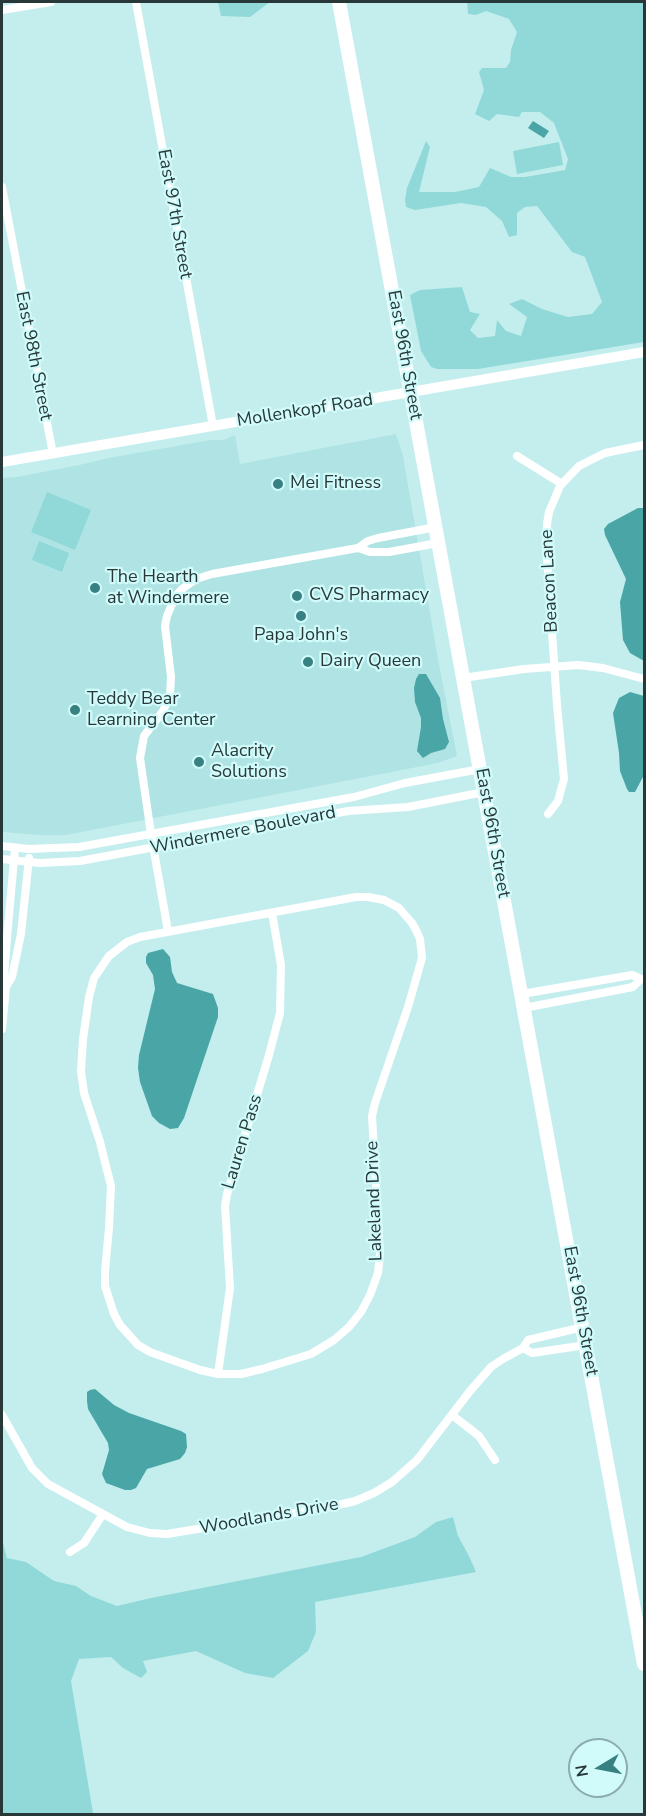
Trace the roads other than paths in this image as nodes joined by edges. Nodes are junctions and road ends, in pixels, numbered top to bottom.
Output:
1 (51, 2) edge
2 (136, 2) edge
3 (339, 2) edge
4 (2, 10) edge
5 (2, 187) edge
6 (645, 352) edge
7 (411, 393) junction
8 (213, 426) junction
9 (645, 445) edge
10 (52, 454) junction
11 (517, 456) dead end
12 (2, 462) edge
13 (562, 484) junction
14 (436, 527) junction
15 (438, 543) junction
16 (358, 548) junction
17 (555, 666) junction
18 (463, 678) junction
19 (645, 679) edge
20 (480, 769) junction
21 (484, 792) junction
22 (548, 814) dead end
23 (151, 834) junction
24 (2, 846) edge
25 (15, 848) junction
26 (153, 848) junction
27 (29, 849) junction
28 (2, 860) edge
29 (14, 861) junction
30 (29, 862) junction
31 (272, 913) junction
32 (168, 932) junction
33 (643, 979) edge
34 (6, 987) junction
35 (523, 1001) junction
36 (2, 1029) edge
37 (583, 1327) junction
38 (586, 1345) junction
39 (523, 1348) junction
40 (218, 1374) junction
41 (2, 1415) edge
42 (452, 1415) junction
43 (495, 1460) dead end
44 (103, 1514) junction
45 (70, 1552) dead end
46 (645, 1664) edge

1 - 4 street
2 - 8 street, East 97th Street
3 - 7 main road, East 96th Street
5 - 10 street, East 98th Street
6 - 7 street, Mollenkopf Road
7 - 8 street, Mollenkopf Road
7 - 14 main road, East 96th Street
8 - 10 street, Mollenkopf Road
9 - 13 street, Beacon Lane
10 - 12 street, Mollenkopf Road
11 - 13 street
13 - 17 street, Beacon Lane
14 - 15 main road, East 96th Street
14 - 16 street
15 - 16 street
15 - 18 main road, East 96th Street
16 - 23 street
17 - 18 street
17 - 19 street
17 - 22 street, Beacon Lane
18 - 20 main road, East 96th Street
20 - 21 main road, East 96th Street
20 - 23 street, Windermere Boulevard
21 - 26 street, Windermere Boulevard
21 - 35 main road, East 96th Street
23 - 26 street
23 - 27 street, Windermere Boulevard
24 - 25 street, Windermere Boulevard
25 - 27 street, Windermere Boulevard
25 - 29 street
26 - 30 street, Windermere Boulevard
26 - 32 street
27 - 30 street
28 - 29 street, Windermere Boulevard
29 - 30 street, Windermere Boulevard
29 - 34 street
30 - 34 street
31 - 32 street, Lakeland Drive
31 - 40 street, Lauren Pass
31 - 40 street, Lakeland Drive
32 - 40 street, Lakeland Drive
33 - 35 street
33 - 35 street
34 - 36 street
35 - 37 main road, East 96th Street
37 - 38 main road, East 96th Street
37 - 39 street, Woodlands Drive
38 - 39 street
38 - 46 main road, East 96th Street
39 - 42 street, Woodlands Drive
41 - 44 street, Woodlands Drive
42 - 43 street
42 - 44 street, Woodlands Drive
44 - 45 street

